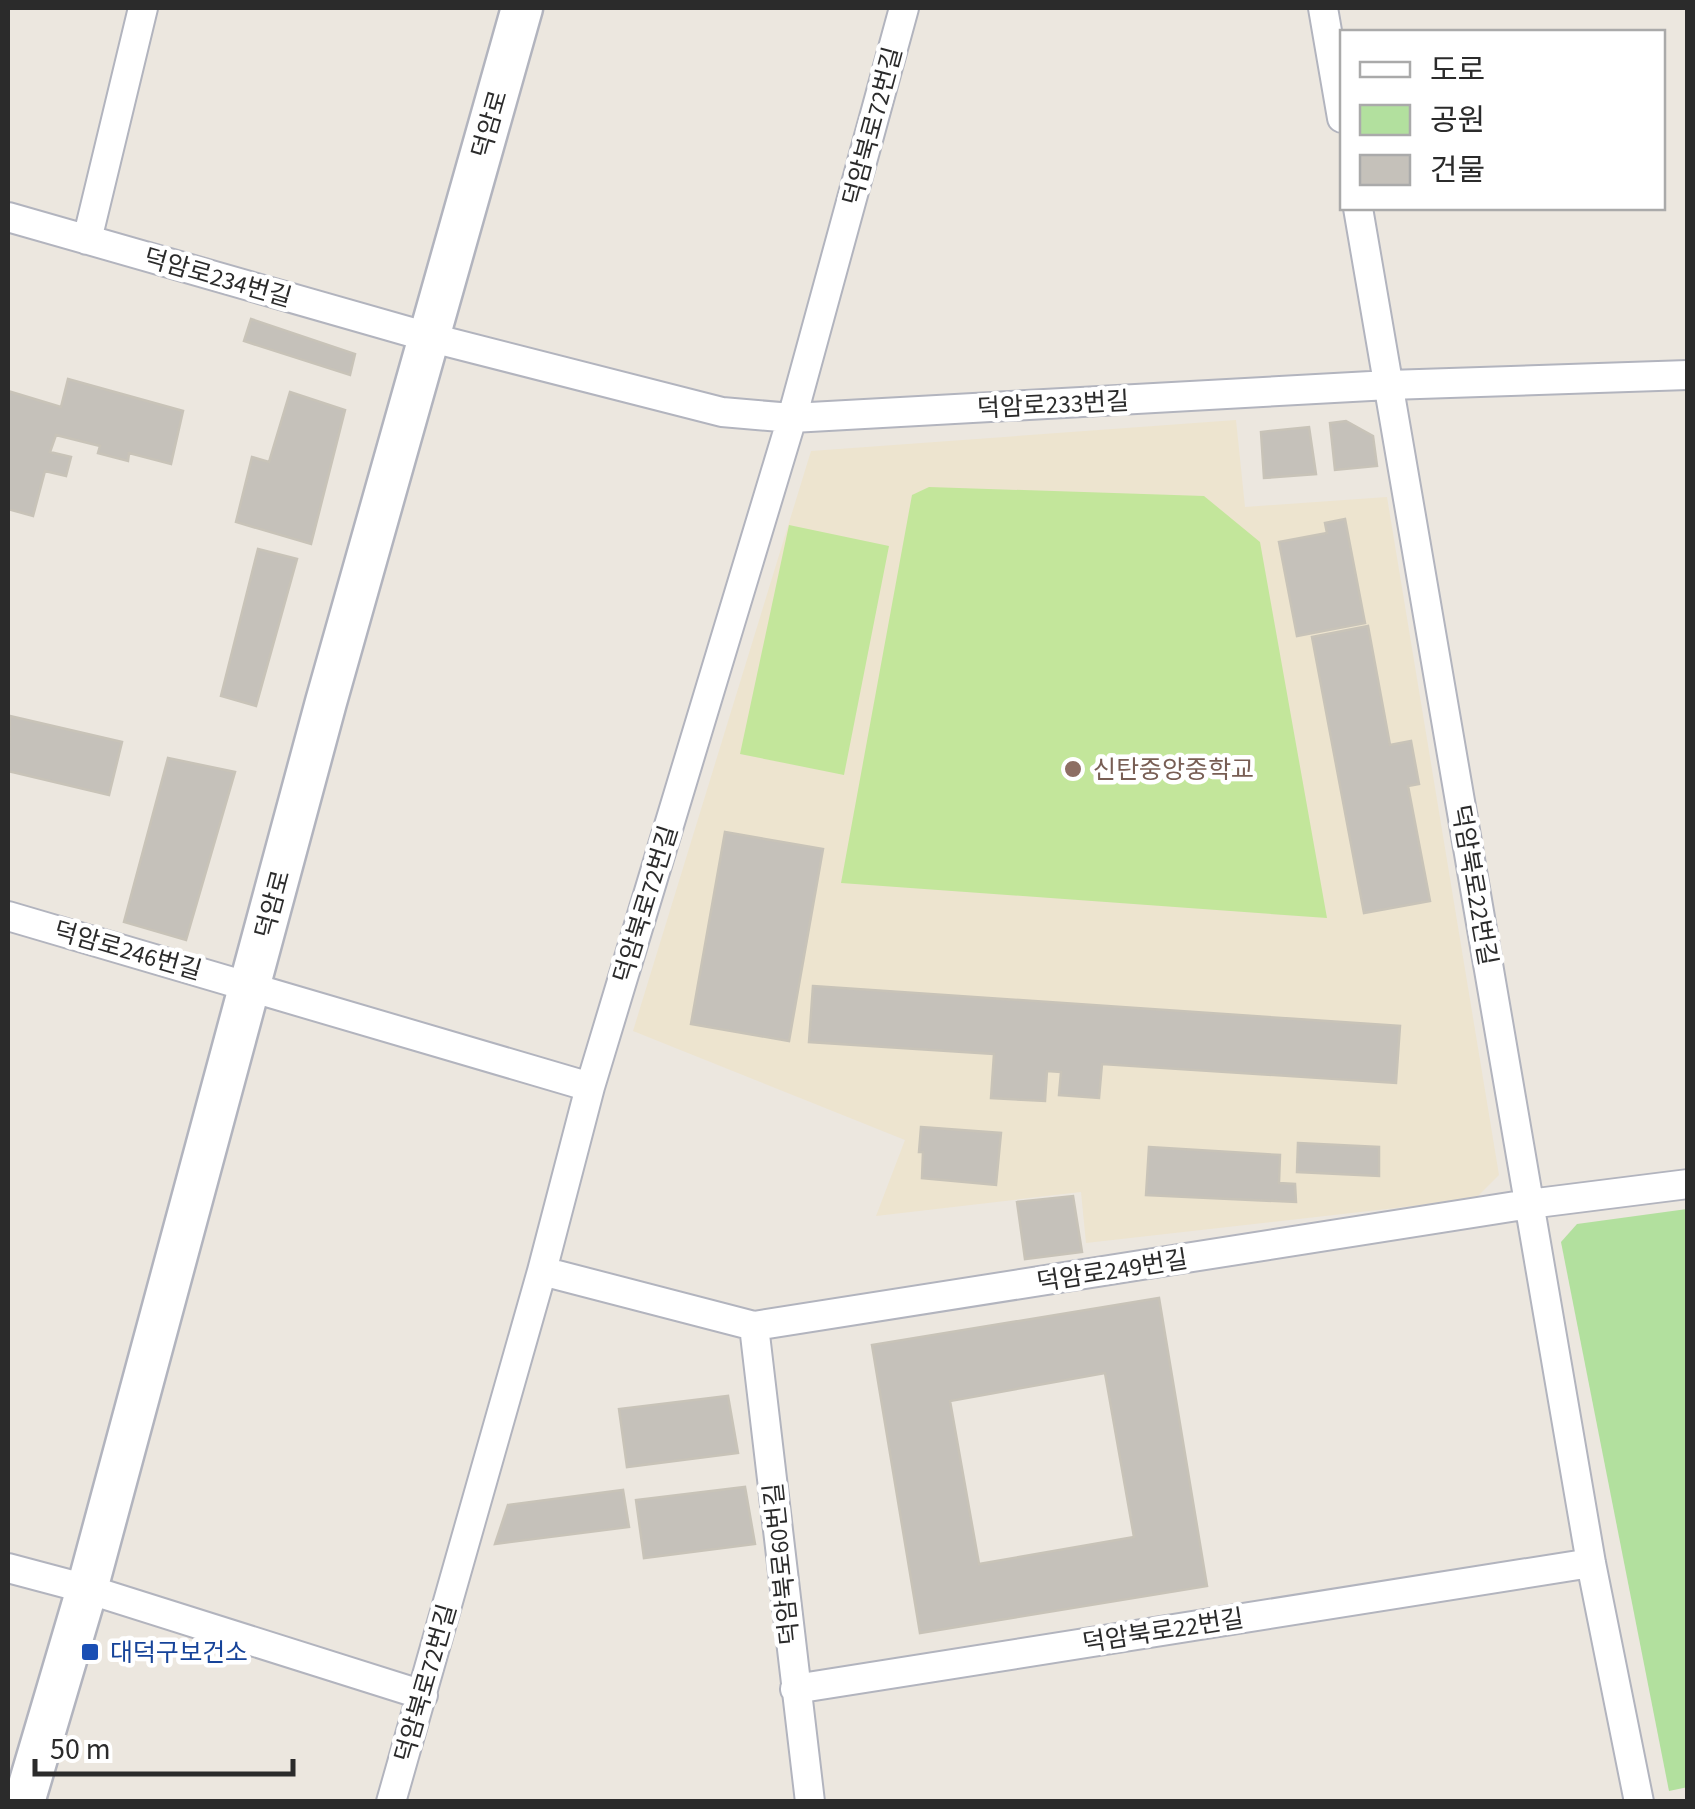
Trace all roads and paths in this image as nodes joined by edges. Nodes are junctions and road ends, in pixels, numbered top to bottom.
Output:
1 (143, 8) edge
2 (522, 8) edge
3 (904, 8) edge
4 (1323, 8) edge
5 (1340, 106) edge
6 (1358, 210) edge
7 (8, 218) edge
8 (87, 240) junction
9 (428, 337) junction
10 (1688, 375) edge
11 (1389, 385) junction
12 (792, 418) junction
13 (8, 916) edge
14 (250, 985) junction
15 (590, 1087) junction
16 (1688, 1184) edge
17 (1529, 1204) junction
18 (542, 1271) junction
19 (754, 1326) junction
20 (1592, 1562) junction
21 (8, 1568) edge
22 (87, 1589) junction
23 (795, 1689) junction
24 (423, 1695) junction
25 (24, 1802) edge
26 (391, 1802) edge
27 (810, 1802) edge
28 (1638, 1802) edge

1 - 8 street
2 - 9 street, 덕암로
3 - 12 street, 덕암북로72번길
4 - 5 street
6 - 11 street, 덕암북로22번길
7 - 8 street, 덕암로234번길
8 - 9 street, 덕암로234번길
9 - 12 street, 덕암로233번길
9 - 14 street, 덕암로
10 - 11 street, 덕암로233번길
11 - 12 street, 덕암로233번길
11 - 17 street, 덕암북로22번길
12 - 15 street, 덕암북로72번길
13 - 14 street, 덕암로246번길
14 - 15 street, 덕암로246번길
14 - 22 street, 덕암로
15 - 18 street, 덕암북로72번길
16 - 17 street, 덕암로249번길
17 - 19 street, 덕암로249번길
17 - 20 street, 덕암북로22번길
18 - 19 street, 덕암로249번길
18 - 24 street, 덕암북로72번길
19 - 23 street, 덕암북로60번길
20 - 23 street, 덕암북로22번길
20 - 28 street, 덕암북로22번길
21 - 22 street
22 - 24 street
22 - 25 street, 덕암로
23 - 27 street, 덕암북로60번길
24 - 26 street, 덕암북로72번길

